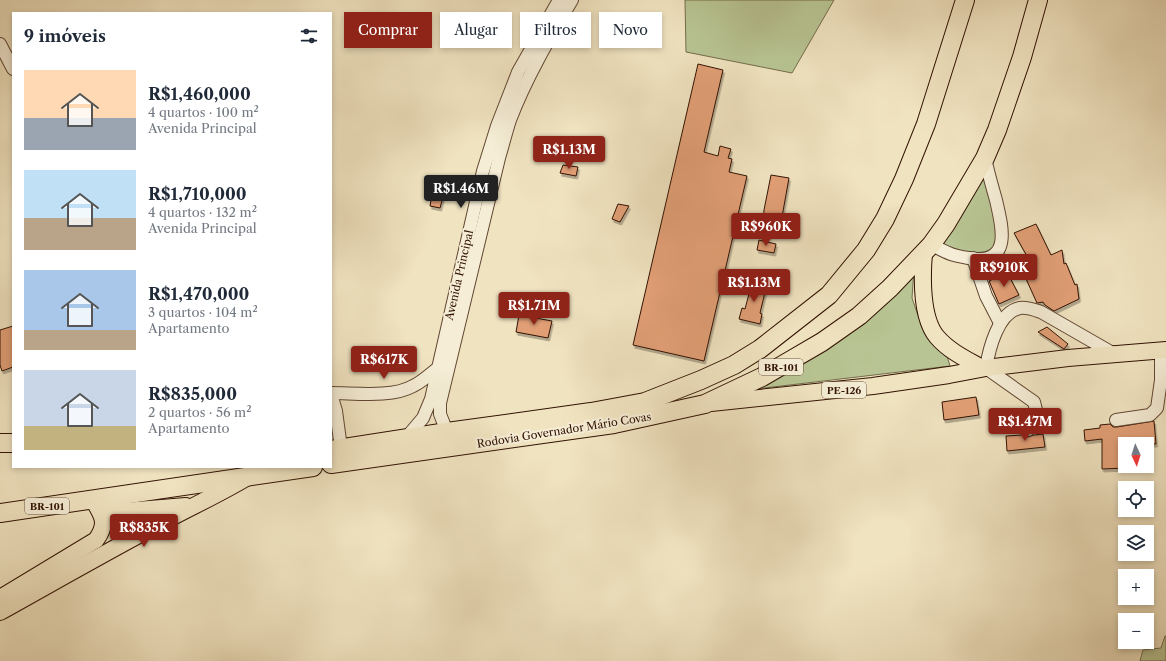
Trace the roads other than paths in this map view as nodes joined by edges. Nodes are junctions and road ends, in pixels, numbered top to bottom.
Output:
1 (559, 0) edge
2 (572, 0) edge
3 (965, 0) edge
4 (1038, 0) edge
5 (0, 44) edge
6 (12, 67) edge
7 (985, 158) junction
8 (928, 249) junction
9 (973, 258) junction
10 (1000, 323) junction
11 (1163, 349) edge
12 (1116, 355) junction
13 (443, 362) junction
14 (984, 368) junction
15 (332, 393) edge
16 (332, 397) edge
17 (705, 404) junction
18 (1116, 420) dead end
19 (1028, 430) dead end
20 (447, 432) junction
21 (406, 438) junction
22 (0, 443) edge
23 (12, 443) edge
24 (336, 449) edge
25 (332, 464) edge
26 (306, 468) edge
27 (249, 476) junction
28 (196, 506) junction
29 (97, 507) junction
30 (0, 513) edge
31 (0, 598) edge
32 (0, 612) edge

1 - 13 street, Avenida Principal
2 - 13 street, Avenida Principal
3 - 20 highway, Rodovia Governador Mário Covas / BR-101
4 - 7 highway, Rodovia Governador Mário Covas / BR-101
5 - 6 street
7 - 8 highway, Rodovia Governador Mário Covas / BR-101
7 - 9 street
8 - 9 street
8 - 14 main road
8 - 17 highway, Rodovia Governador Mário Covas / BR-101
9 - 10 street
10 - 12 street
10 - 14 street
11 - 12 main road, PE-126
11 - 18 street
12 - 14 main road, PE-126
13 - 15 street
13 - 20 street, Avenida Principal
13 - 21 street, Avenida Principal
14 - 17 main road, PE-126
14 - 19 street
16 - 24 street
17 - 25 highway, Rodovia Governador Mário Covas / BR-101
20 - 21 highway, Rodovia Governador Mário Covas / BR-101
21 - 24 highway, Rodovia Governador Mário Covas / BR-101
22 - 23 highway
26 - 27 highway, BR-101
27 - 28 main road
27 - 29 highway, BR-101
28 - 29 main road
28 - 32 main road
29 - 30 highway, BR-101
29 - 31 main road

